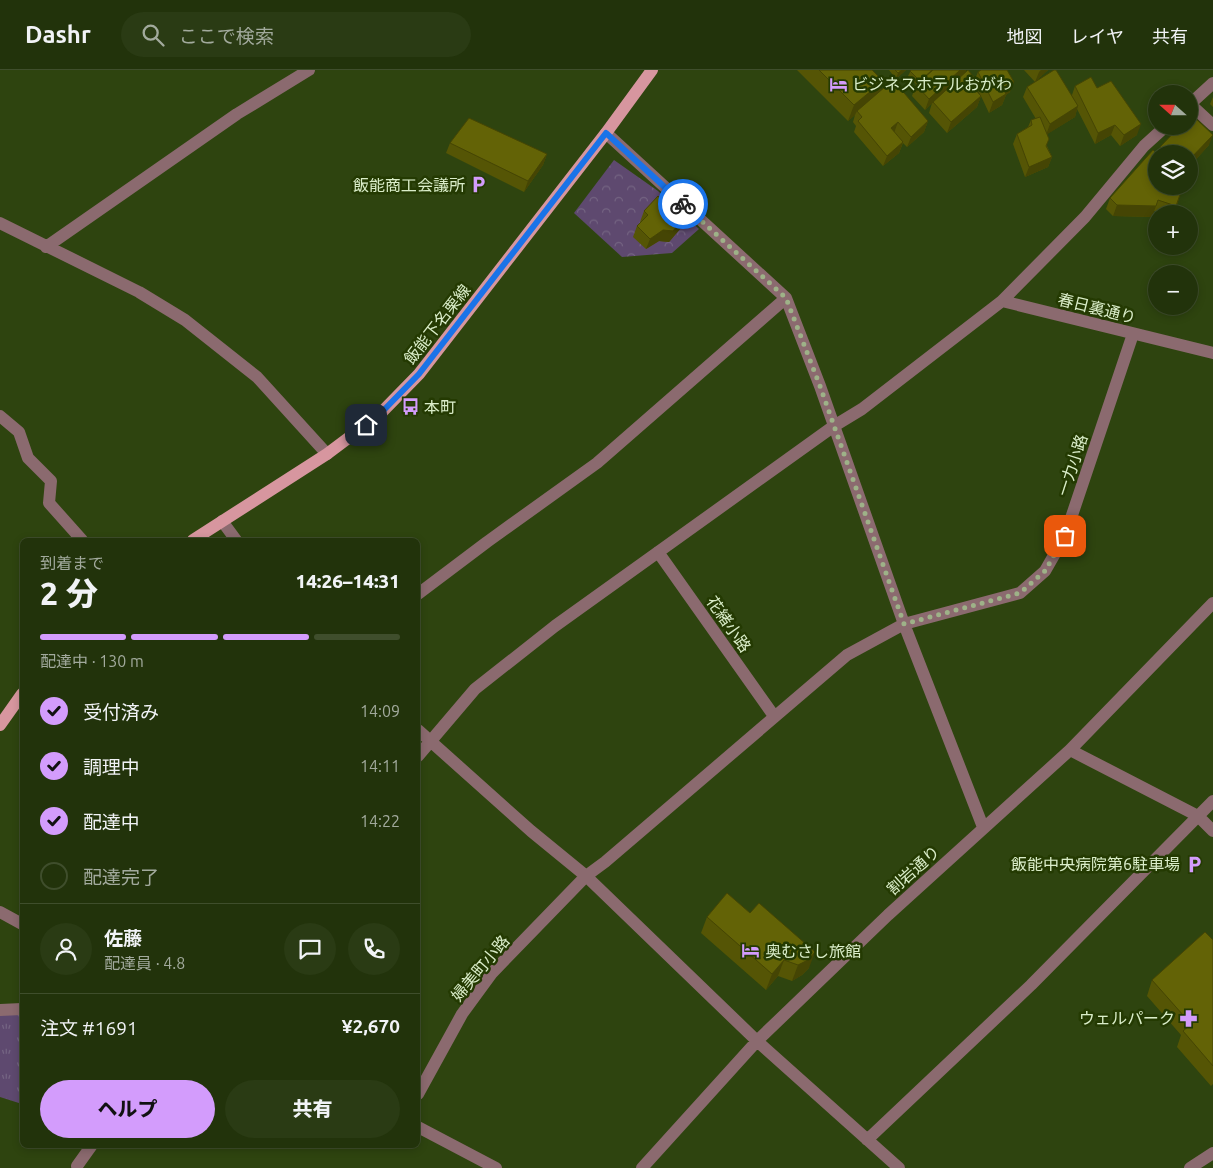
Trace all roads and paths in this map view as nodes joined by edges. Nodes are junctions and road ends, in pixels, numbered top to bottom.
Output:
1 (309, 70) edge
2 (652, 70) edge
3 (1213, 83) edge
4 (1198, 97) edge
5 (1198, 112) edge
6 (1213, 125) edge
7 (606, 133) junction
8 (1156, 135) edge
9 (0, 224) edge
10 (46, 247) junction
11 (786, 298) junction
12 (1002, 301) junction
13 (1133, 334) junction
14 (1213, 353) edge
15 (0, 416) edge
16 (834, 426) junction
17 (327, 454) junction
18 (222, 522) junction
19 (80, 538) edge
20 (196, 538) edge
21 (234, 538) edge
22 (658, 552) junction
23 (420, 592) edge
24 (1213, 603) edge
25 (904, 624) junction
26 (20, 697) edge
27 (774, 716) junction
28 (0, 725) edge
29 (420, 732) edge
30 (429, 741) junction
31 (1070, 750) junction
32 (420, 753) edge
33 (1213, 801) edge
34 (1198, 816) junction
35 (983, 827) junction
36 (1213, 831) edge
37 (586, 876) junction
38 (0, 912) edge
39 (20, 923) edge
40 (20, 1009) edge
41 (0, 1010) edge
42 (757, 1041) junction
43 (420, 1090) edge
44 (420, 1128) edge
45 (866, 1140) junction
46 (90, 1148) edge
47 (1213, 1153) edge
48 (77, 1166) dead end
49 (496, 1168) edge
50 (642, 1168) edge
51 (899, 1168) edge
52 (1190, 1168) edge

1 - 10 street
2 - 7 main road, 飯能下名栗線
3 - 4 street
5 - 6 street
7 - 11 street
7 - 17 main road, 飯能下名栗線
8 - 12 street
9 - 10 street
10 - 17 street
11 - 16 street
11 - 23 street
12 - 13 street, 春日裏通り
12 - 16 street
13 - 14 street, 春日裏通り
13 - 25 street, 一力小路
15 - 19 street
16 - 22 street
16 - 25 street
17 - 18 main road, 飯能下名栗線
18 - 20 main road, 飯能下名栗線
18 - 21 street
22 - 27 street, 花緒小路
22 - 30 street
24 - 31 street, 割岩通り
25 - 27 street, 一力小路
25 - 35 street
26 - 28 main road
27 - 37 street, 婦美町小路
29 - 30 street
30 - 32 street
30 - 37 street
31 - 34 street
31 - 35 street, 割岩通り
33 - 34 street
34 - 36 street
34 - 45 street
35 - 42 street, 割岩通り
37 - 42 street
37 - 43 street, 婦美町小路
38 - 39 street
40 - 41 street
42 - 45 street
42 - 50 street, 割岩通り
44 - 49 street
45 - 51 street
46 - 48 street
47 - 52 street

